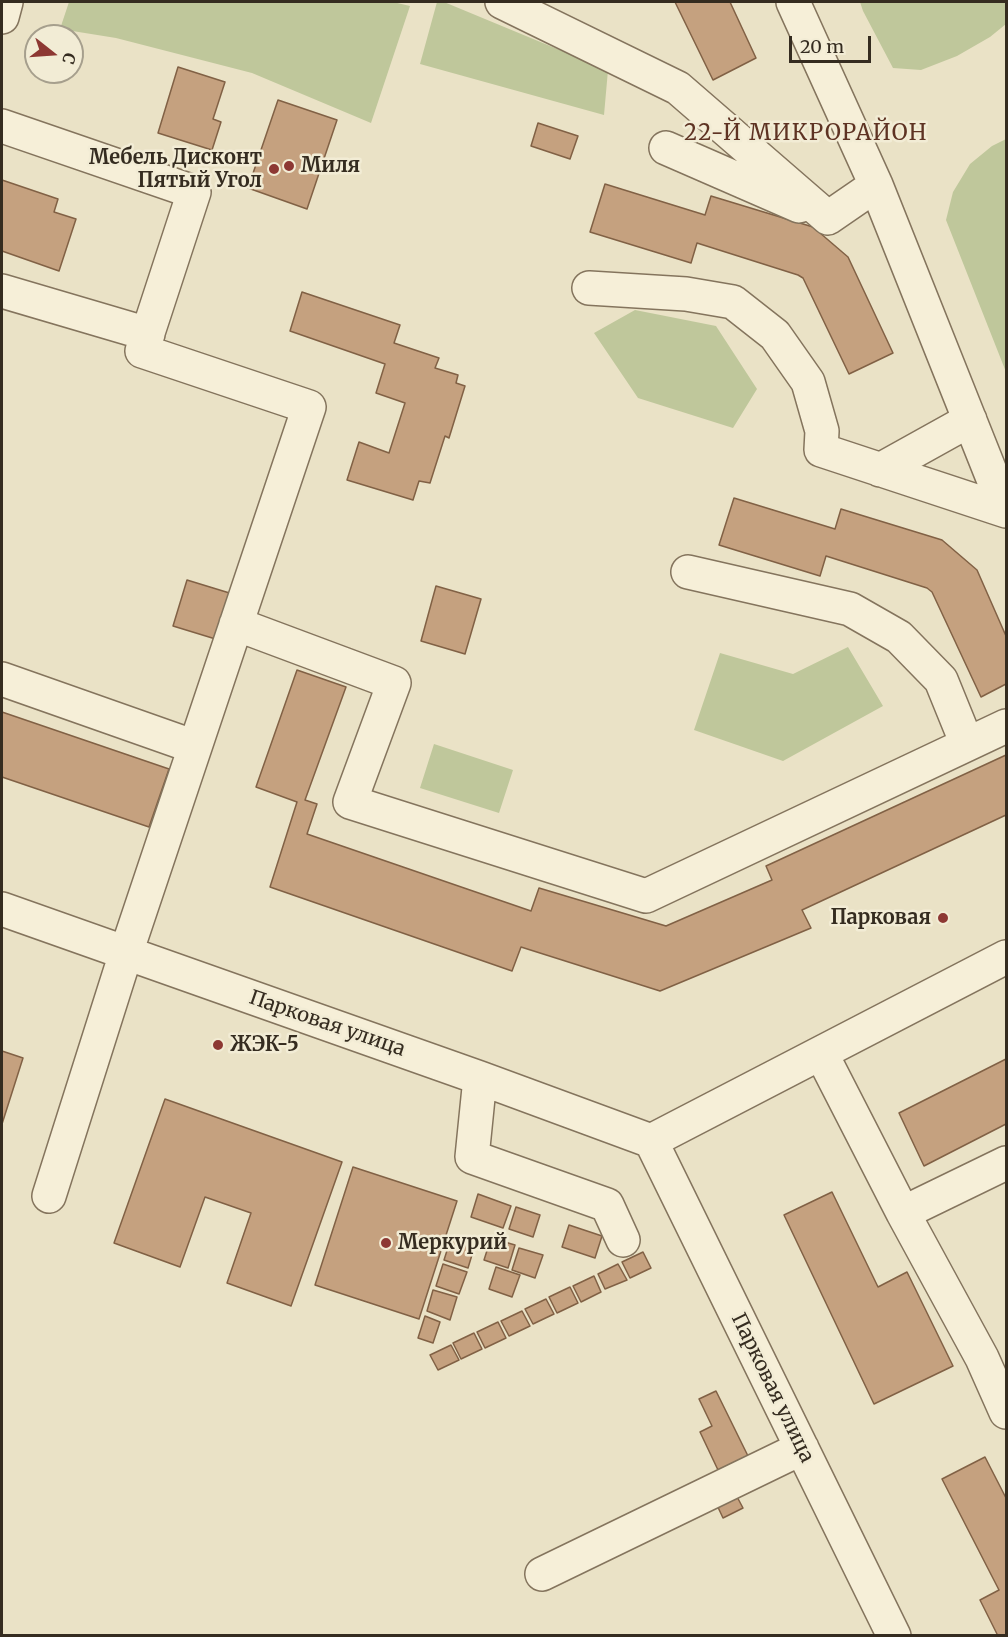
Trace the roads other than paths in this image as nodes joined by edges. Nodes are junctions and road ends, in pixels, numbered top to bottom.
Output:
1 (6, 2) edge
2 (502, 2) edge
3 (793, 2) edge
4 (2, 17) edge
5 (2, 126) edge
6 (666, 148) dead end
7 (876, 185) junction
8 (828, 218) junction
9 (589, 288) dead end
10 (2, 291) edge
11 (148, 334) junction
12 (970, 420) junction
13 (880, 470) junction
14 (1006, 511) edge
15 (688, 572) dead end
16 (236, 624) junction
17 (2, 679) edge
18 (1006, 726) edge
19 (967, 744) junction
20 (195, 747) junction
21 (2, 909) edge
22 (126, 953) junction
23 (1006, 957) edge
24 (821, 1053) junction
25 (480, 1078) junction
26 (651, 1141) junction
27 (1006, 1163) edge
28 (49, 1196) dead end
29 (903, 1213) junction
30 (623, 1240) dead end
31 (1006, 1412) edge
32 (801, 1448) junction
33 (542, 1574) dead end
34 (894, 1635) edge

1 - 4 street
2 - 8 street
3 - 7 street
5 - 11 street
6 - 8 street
7 - 8 street
7 - 12 street
9 - 13 street
10 - 11 street
11 - 16 street
12 - 13 street
12 - 14 street
13 - 14 street
15 - 19 street
16 - 19 street
16 - 20 street
17 - 20 street
18 - 19 street
20 - 22 street
21 - 22 street, Парковая улица
22 - 25 street, Парковая улица
22 - 28 street
23 - 24 street
24 - 26 street
24 - 29 street
25 - 26 street, Парковая улица
25 - 30 street
26 - 32 street, Парковая улица
27 - 29 street
29 - 31 street
32 - 33 street
32 - 34 street, Парковая улица

